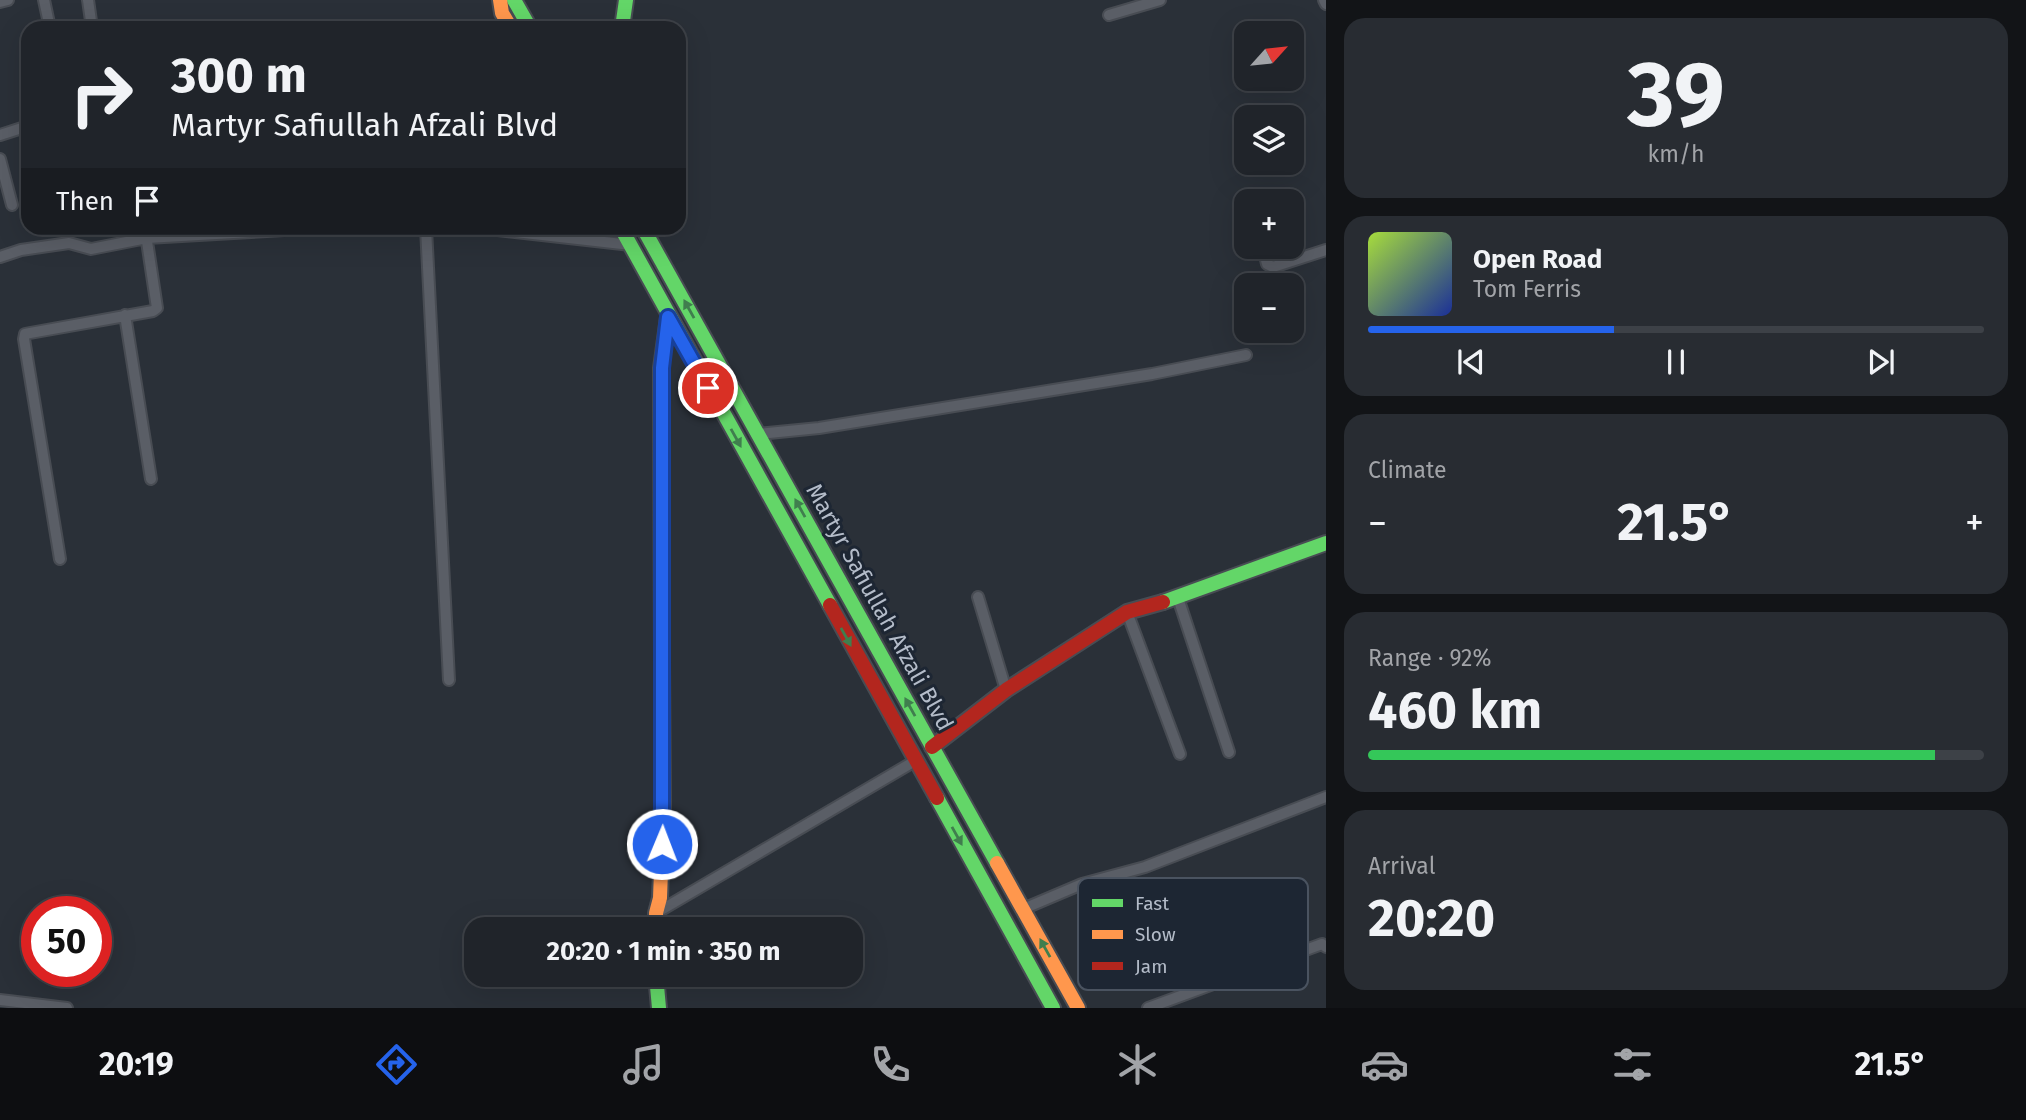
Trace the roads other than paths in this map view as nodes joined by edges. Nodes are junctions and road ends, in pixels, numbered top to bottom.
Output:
1 (8, 0) edge
2 (44, 0) edge
3 (88, 0) edge
4 (500, 0) edge
5 (514, 0) edge
6 (626, 0) edge
7 (1160, 0) edge
8 (0, 2) edge
9 (1108, 15) dead end
10 (48, 21) edge
11 (91, 21) edge
12 (506, 21) edge
13 (526, 21) edge
14 (623, 21) edge
15 (21, 128) edge
16 (0, 135) edge
17 (0, 159) edge
18 (12, 205) dead end
19 (139, 235) edge
20 (146, 235) edge
21 (426, 235) edge
22 (542, 235) edge
23 (625, 235) edge
24 (647, 235) edge
25 (631, 245) junction
26 (1326, 250) edge
27 (0, 257) edge
28 (1304, 257) edge
29 (1266, 259) edge
30 (1298, 259) edge
31 (125, 316) junction
32 (668, 317) junction
33 (1246, 355) dead end
34 (758, 434) junction
35 (151, 479) dead end
36 (1326, 543) edge
37 (60, 559) dead end
38 (978, 597) dead end
39 (1178, 598) junction
40 (1127, 612) junction
41 (888, 667) junction
42 (866, 672) junction
43 (449, 680) dead end
44 (1006, 690) junction
45 (932, 747) junction
46 (1229, 752) dead end
47 (1180, 754) dead end
48 (915, 761) junction
49 (1326, 797) edge
50 (1105, 878) edge
51 (1078, 886) edge
52 (1023, 909) junction
53 (656, 913) junction
54 (656, 917) edge
55 (1326, 947) edge
56 (1308, 949) edge
57 (657, 987) edge
58 (1197, 990) edge
59 (0, 1000) edge
60 (67, 1008) edge
61 (659, 1008) edge
62 (1053, 1008) edge
63 (1078, 1008) edge
64 (1148, 1008) edge

1 - 8 street
2 - 10 street
3 - 11 street
4 - 12 main road
5 - 13 main road
6 - 14 main road
7 - 9 street
15 - 16 street
17 - 18 street
19 - 27 street
20 - 31 street
21 - 43 street
22 - 25 street
23 - 25 main road, Martyr Safiullah Afzali Blvd
34 -> 24 main road, Martyr Safiullah Afzali Blvd
25 - 32 main road, Martyr Safiullah Afzali Blvd
26 - 28 street
29 - 30 street
31 - 35 street
31 - 37 street
32 -> 42 main road, Martyr Safiullah Afzali Blvd
32 - 53 main road
33 - 34 street
41 -> 34 main road, Martyr Safiullah Afzali Blvd
36 - 39 main road
38 - 44 street
39 - 40 main road
39 - 46 street
40 - 44 main road
40 - 47 street
41 - 42 main road
45 -> 41 main road, Martyr Safiullah Afzali Blvd
42 - 48 main road, Martyr Safiullah Afzali Blvd
44 - 45 main road
45 - 52 main road, Martyr Safiullah Afzali Blvd
48 - 53 street
48 -> 62 main road, Martyr Safiullah Afzali Blvd
49 - 50 street
51 - 52 street
63 -> 52 main road, Martyr Safiullah Afzali Blvd
53 - 54 main road
55 - 56 street
57 - 61 main road
58 - 64 street
59 - 60 street

